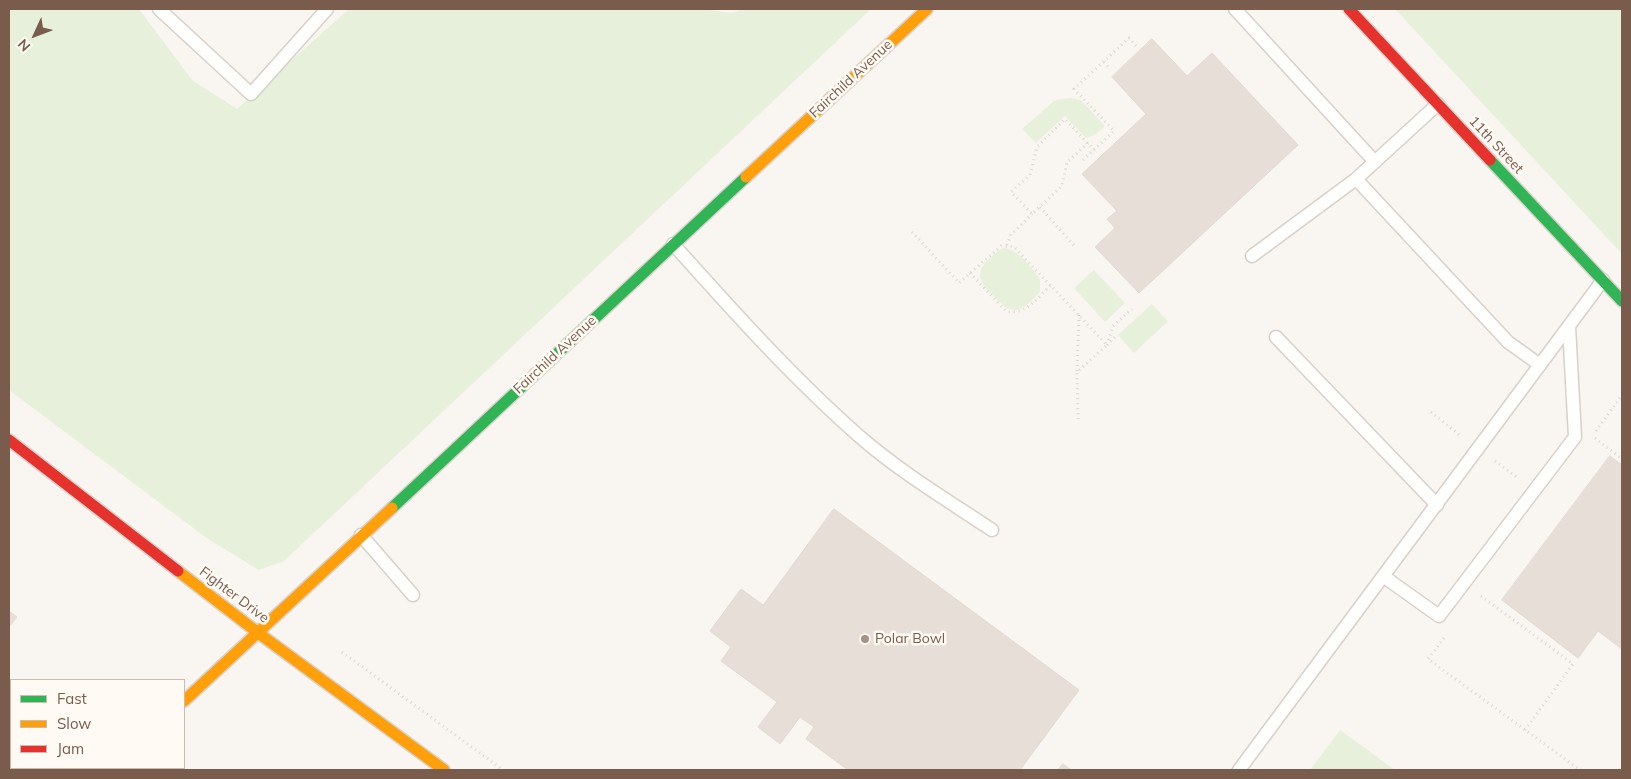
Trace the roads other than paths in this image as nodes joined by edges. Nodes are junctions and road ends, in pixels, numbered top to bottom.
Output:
1 (159, 9) edge
2 (1235, 9) edge
3 (1349, 9) edge
4 (323, 11) edge
5 (921, 11) edge
6 (1438, 104) junction
7 (1375, 162) junction
8 (1356, 178) junction
9 (673, 244) junction
10 (1252, 256) dead end
11 (1603, 280) junction
12 (1622, 301) edge
13 (1569, 326) junction
14 (1276, 337) dead end
15 (1540, 365) junction
16 (9, 440) edge
17 (1436, 505) junction
18 (992, 530) dead end
19 (361, 535) junction
20 (1383, 576) junction
21 (413, 595) dead end
22 (257, 632) junction
23 (185, 700) edge
24 (444, 770) edge
25 (1239, 770) edge

1 - 4 lane
2 - 7 lane
3 - 6 street, 11th Street
5 - 9 street, Fairchild Avenue
6 - 7 lane
6 - 11 street, 11th Street
7 - 8 lane
8 - 10 lane
8 - 15 lane
9 - 18 lane
9 - 19 street, Fairchild Avenue
11 - 12 street, 11th Street
11 - 13 lane
13 - 15 lane
13 - 20 lane
14 - 17 lane
15 - 17 lane
16 - 22 street, Fighter Drive
17 - 20 lane
19 - 21 lane
19 - 22 street, Fairchild Avenue
20 - 25 lane
22 - 23 street, Fairchild Avenue
22 - 24 street, Fighter Drive

